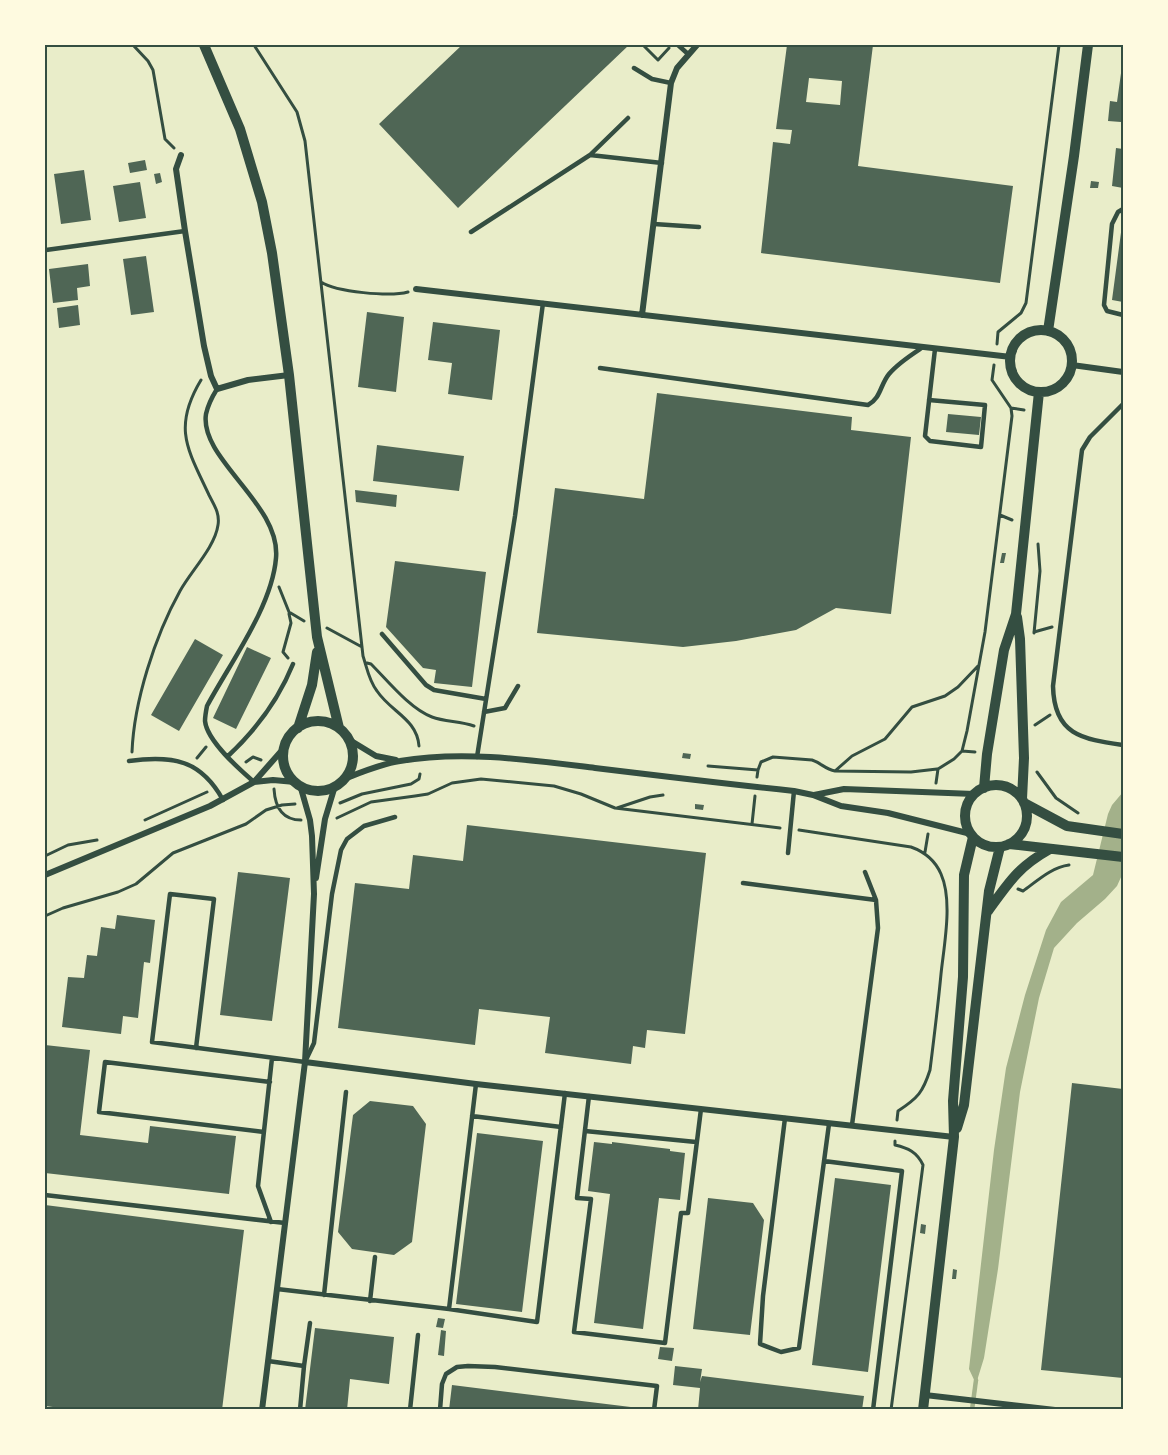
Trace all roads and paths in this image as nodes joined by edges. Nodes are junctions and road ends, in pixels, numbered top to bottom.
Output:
1 (133, 45) edge
2 (204, 45) edge
3 (254, 45) edge
4 (643, 45) edge
5 (672, 45) edge
6 (678, 45) edge
7 (697, 45) edge
8 (1059, 45) edge
9 (1088, 45) edge
10 (688, 54) junction
11 (634, 68) dead end
12 (671, 83) junction
13 (628, 118) dead end
14 (180, 155) joint
15 (590, 155) junction
16 (662, 163) junction
17 (1123, 209) edge
18 (654, 224) junction
19 (699, 227) dead end
20 (185, 231) junction
21 (471, 232) dead end
22 (46, 250) edge
23 (320, 282) junction
24 (416, 290) joint
25 (543, 303) junction
26 (642, 315) junction
27 (1123, 315) edge
28 (1048, 331) junction
29 (923, 347) junction
30 (935, 349) junction
31 (995, 356) junction
32 (1011, 357) junction
33 (1072, 365) junction
34 (600, 368) dead end
35 (1123, 372) edge
36 (288, 375) junction
37 (211, 376) junction
38 (217, 389) junction
39 (1039, 393) junction
40 (929, 400) junction
41 (1123, 404) edge
42 (1011, 408) junction
43 (1037, 412) junction
44 (1000, 515) junction
45 (1012, 520) dead end
46 (1038, 544) dead end
47 (289, 612) dead end
48 (1016, 614) junction
49 (1060, 626) junction
50 (1034, 632) junction
51 (382, 634) dead end
52 (317, 637) junction
53 (1033, 643) dead end
54 (366, 663) junction
55 (292, 664) joint
56 (979, 664) junction
57 (518, 686) dead end
58 (486, 699) junction
59 (1057, 711) junction
60 (484, 712) junction
61 (1031, 716) dead end
62 (298, 728) junction
63 (339, 728) junction
64 (481, 728) junction
65 (213, 739) junction
66 (348, 739) junction
67 (1123, 745) edge
68 (419, 746) dead end
69 (284, 748) junction
70 (228, 756) junction
71 (477, 757) junction
72 (130, 761) joint
73 (400, 761) junction
74 (192, 765) junction
75 (267, 766) junction
76 (239, 768) junction
77 (938, 769) junction
78 (758, 770) dead end
79 (835, 771) junction
80 (420, 774) dead end
81 (273, 780) junction
82 (254, 782) junction
83 (339, 783) junction
84 (298, 784) junction
85 (215, 786) junction
86 (984, 788) junction
87 (794, 791) junction
88 (934, 792) junction
89 (974, 794) junction
90 (663, 795) dead end
91 (813, 795) junction
92 (223, 800) junction
93 (1023, 801) junction
94 (341, 802) dead end
95 (615, 808) junction
96 (257, 816) dead end
97 (395, 817) dead end
98 (325, 819) junction
99 (310, 820) junction
100 (141, 821) dead end
101 (929, 824) junction
102 (791, 829) junction
103 (1123, 834) edge
104 (972, 835) junction
105 (105, 837) dead end
106 (1004, 845) junction
107 (1050, 849) junction
108 (925, 852) junction
109 (788, 853) dead end
110 (45, 856) edge
111 (1123, 856) edge
112 (865, 872) dead end
113 (45, 875) edge
114 (743, 883) dead end
115 (314, 894) junction
116 (876, 900) junction
117 (986, 914) junction
118 (45, 916) edge
119 (195, 1048) junction
120 (272, 1058) junction
121 (305, 1062) junction
122 (270, 1082) junction
123 (476, 1084) junction
124 (346, 1092) dead end
125 (565, 1093) junction
126 (589, 1096) junction
127 (700, 1109) junction
128 (472, 1116) junction
129 (786, 1118) junction
130 (829, 1124) junction
131 (852, 1125) junction
132 (561, 1127) junction
133 (896, 1130) junction
134 (585, 1131) junction
135 (264, 1132) junction
136 (954, 1137) junction
137 (696, 1142) junction
138 (824, 1161) junction
139 (45, 1195) edge
140 (271, 1222) junction
141 (285, 1223) junction
142 (375, 1257) dead end
143 (277, 1290) junction
144 (324, 1295) junction
145 (370, 1301) junction
146 (449, 1309) junction
147 (310, 1323) dead end
148 (418, 1335) dead end
149 (268, 1361) junction
150 (304, 1366) junction
151 (925, 1395) junction
152 (262, 1410) edge
153 (300, 1410) edge
154 (410, 1410) edge
155 (440, 1410) edge
156 (654, 1410) edge
157 (873, 1410) edge
158 (891, 1410) edge
159 (923, 1410) edge
160 (1055, 1410) edge

1 - 14 path
2 - 36 street
3 - 23 path
4 - 5 path
6 - 10 lane
7 - 10 street
8 - 31 path
9 - 28 street
10 - 12 street
11 - 12 lane
12 - 16 street
13 - 15 lane
14 - 20 street
15 - 16 lane
15 - 21 lane
16 - 18 street
17 - 27 lane
18 - 19 lane
18 - 26 street
20 - 22 lane
20 - 37 street
23 - 24 path
23 - 54 path
24 - 25 street
25 - 26 street
25 - 58 lane
26 - 29 street
28 - 32 street
28 - 33 street
29 - 30 street
29 - 34 lane
30 - 31 street
30 - 40 lane
31 - 32 street
31 - 42 path
32 - 39 street
33 - 35 street
33 - 39 street
36 - 38 street
36 - 52 street
37 - 38 street
37 - 72 path
38 - 65 lane
39 - 43 street
40 - 40 lane
41 - 49 lane
42 - 43 path
42 - 44 path
43 - 48 street
44 - 45 path
44 - 56 path
46 - 50 path
47 - 55 path
48 - 86 street
48 - 93 street
49 - 50 path
49 - 59 lane
50 - 53 path
51 - 58 lane
52 - 62 street
52 - 63 street
54 - 64 path
54 - 68 path
55 - 70 lane
56 - 77 path
56 - 79 path
57 - 60 lane
58 - 60 lane
59 - 61 path
59 - 67 lane
60 - 64 lane
62 - 63 street
62 - 69 street
63 - 66 street
64 - 71 lane
65 - 70 lane
65 - 74 path
66 - 73 street
66 - 83 street
69 - 75 street
69 - 84 street
70 - 76 lane
71 - 73 street
71 - 87 street
72 - 74 lane
73 - 83 street
74 - 85 lane
75 - 76 path
75 - 82 street
76 - 82 lane
77 - 79 path
77 - 88 path
78 - 79 path
80 - 94 path
81 - 82 street
81 - 84 street
81 - 99 path
82 - 92 street
83 - 84 street
83 - 98 street
84 - 99 street
85 - 92 lane
85 - 100 path
86 - 89 street
86 - 93 street
87 - 91 street
87 - 102 lane
88 - 89 street
88 - 91 street
89 - 104 street
90 - 95 path
91 - 101 street
92 - 113 street
93 - 103 street
93 - 106 street
95 - 98 path
95 - 102 path
96 - 118 path
97 - 121 lane
98 - 115 street
99 - 115 street
101 - 104 street
101 - 108 path
102 - 108 path
102 - 109 lane
104 - 106 street
104 - 136 street
105 - 110 path
106 - 107 street
106 - 117 street
107 - 111 street
107 - 117 street
108 - 133 path
112 - 116 lane
114 - 116 lane
115 - 121 street
116 - 131 lane
117 - 136 street
119 - 119 lane
119 - 120 lane
120 - 121 lane
120 - 122 lane
121 - 123 street
121 - 141 street
122 - 135 lane
122 - 135 lane
123 - 125 street
123 - 128 lane
124 - 144 lane
125 - 126 street
125 - 132 lane
126 - 127 street
126 - 134 lane
127 - 129 street
127 - 137 lane
128 - 132 lane
128 - 146 lane
129 - 130 street
129 - 138 lane
130 - 131 street
130 - 138 lane
131 - 133 street
132 - 146 lane
133 - 136 street
133 - 158 path
134 - 137 lane
134 - 137 lane
135 - 140 lane
136 - 151 street
138 - 157 lane
139 - 140 lane
140 - 141 lane
141 - 143 street
142 - 145 lane
143 - 144 lane
143 - 149 street
144 - 145 lane
145 - 146 lane
147 - 150 lane
148 - 154 lane
149 - 150 lane
149 - 152 street
150 - 153 lane
151 - 159 street
151 - 160 street
155 - 156 lane

